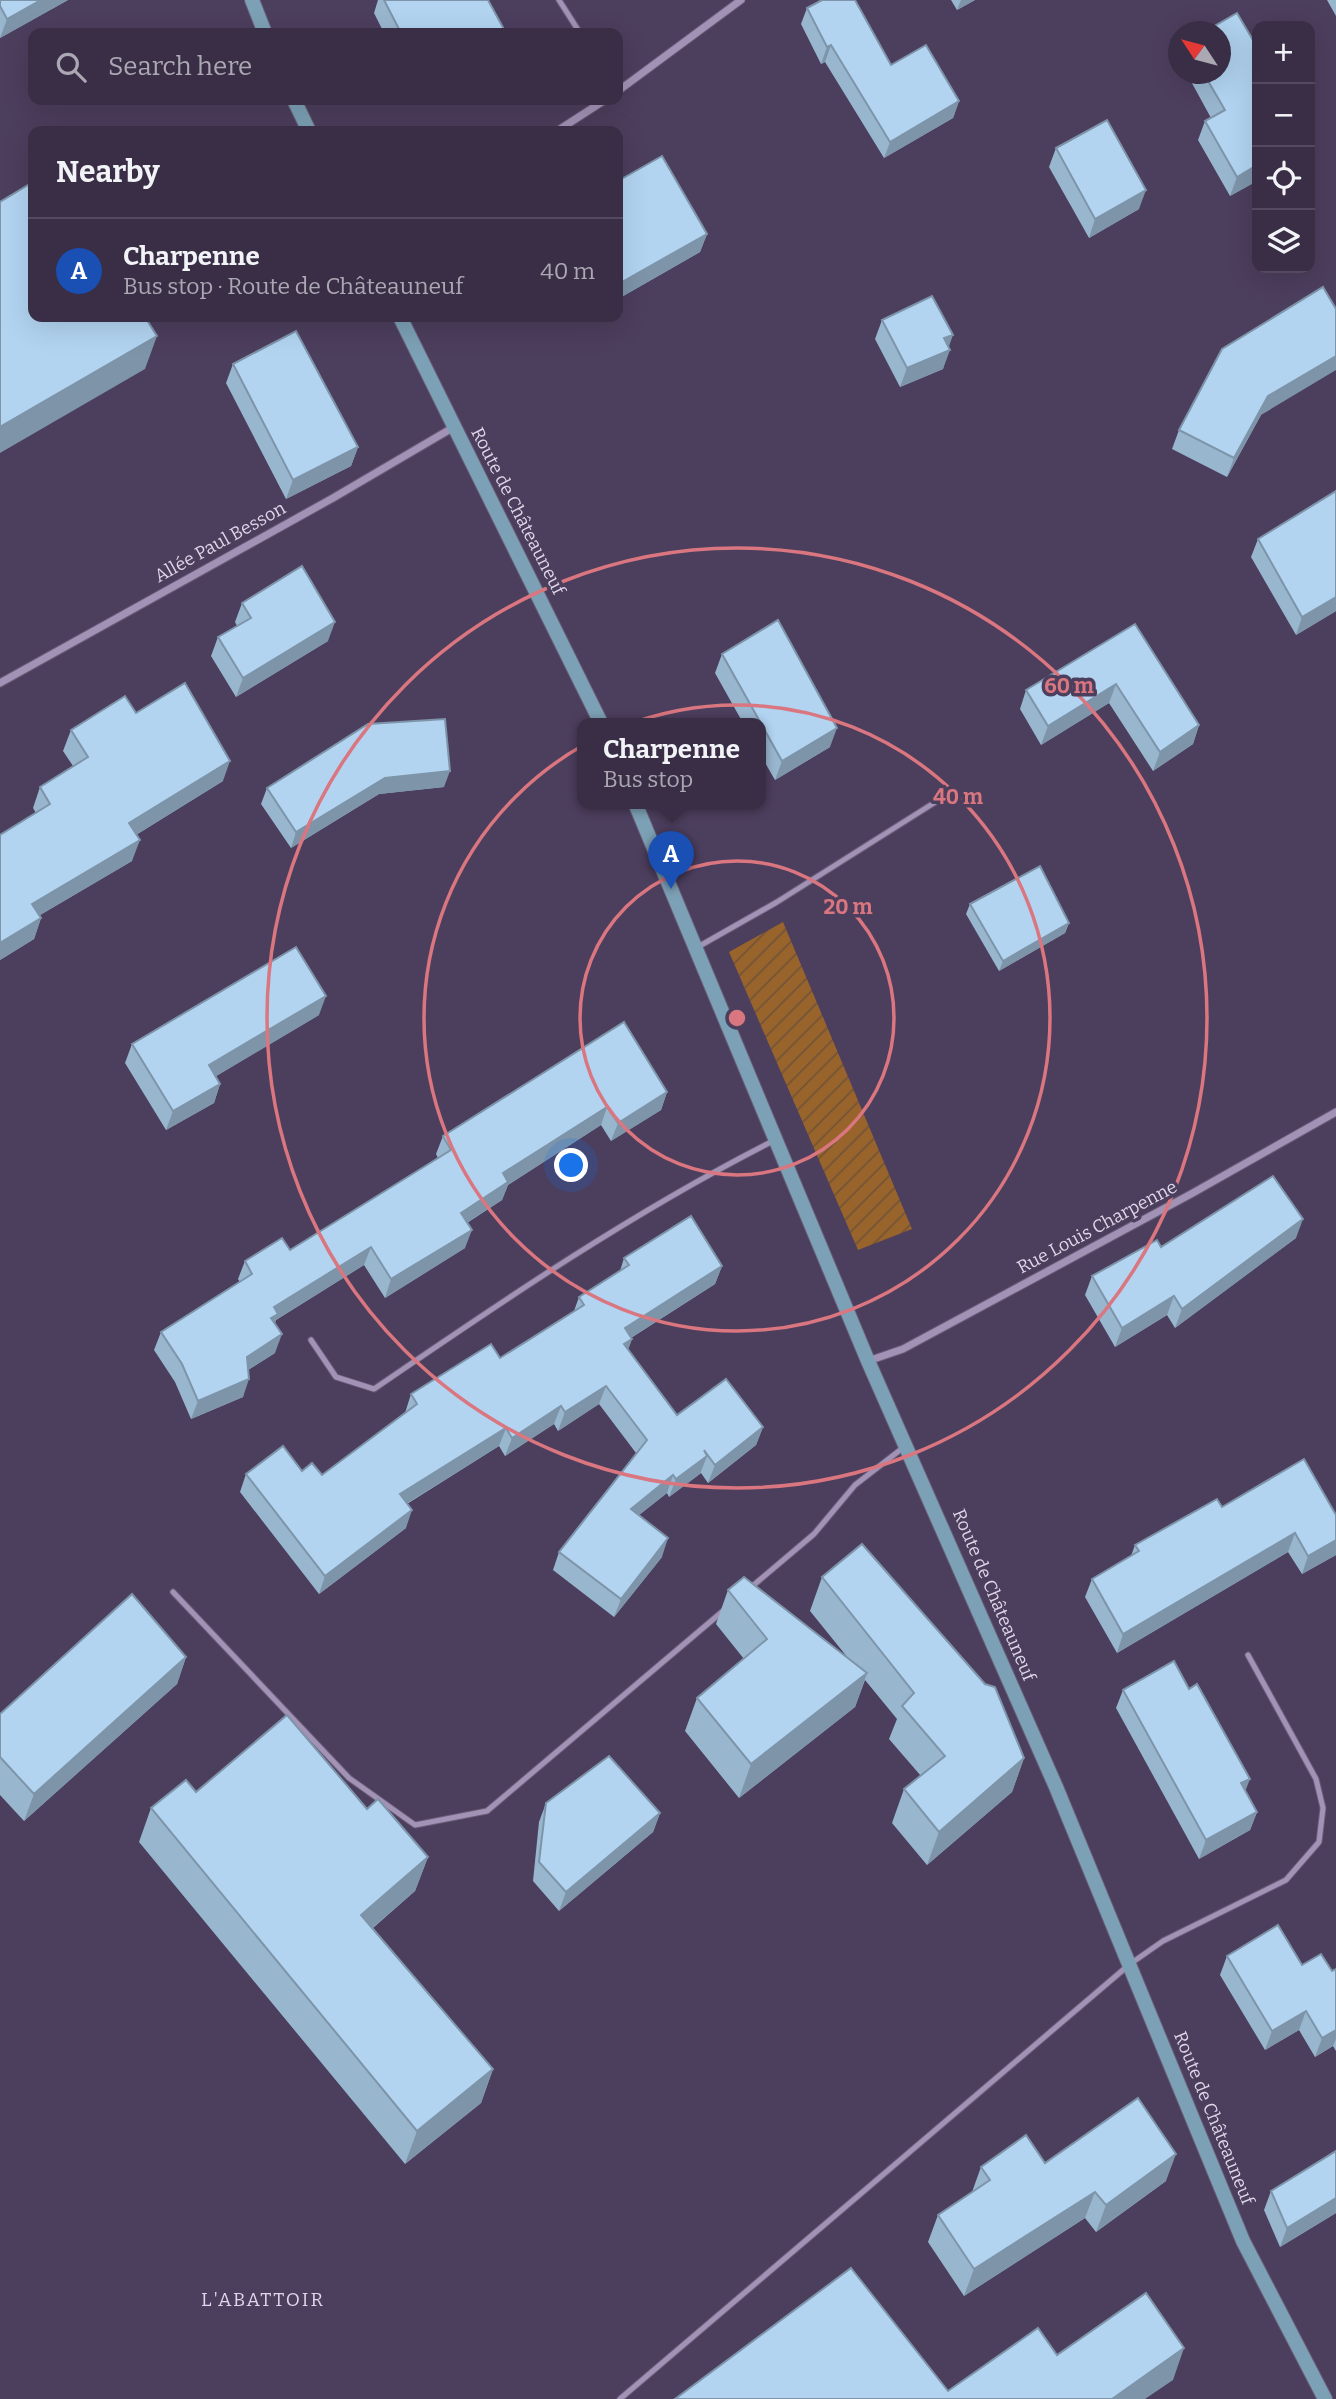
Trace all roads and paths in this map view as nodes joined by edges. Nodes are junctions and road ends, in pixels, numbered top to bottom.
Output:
1 (252, 0) edge
2 (559, 0) edge
3 (741, 0) edge
4 (263, 28) edge
5 (577, 28) edge
6 (623, 87) edge
7 (297, 105) edge
8 (597, 105) edge
9 (307, 126) edge
10 (565, 126) edge
11 (402, 322) edge
12 (454, 426) junction
13 (0, 683) edge
14 (599, 718) edge
15 (937, 801) dead end
16 (638, 809) edge
17 (696, 948) junction
18 (1336, 1112) edge
19 (776, 1140) junction
20 (311, 1340) dead end
21 (868, 1361) junction
22 (906, 1445) junction
23 (747, 1590) edge
24 (173, 1592) dead end
25 (727, 1608) edge
26 (1248, 1655) dead end
27 (1130, 1964) junction
28 (620, 2399) edge
29 (1325, 2399) edge

1 - 4 main road
2 - 5 lane
3 - 6 street
7 - 9 main road
8 - 10 street
11 - 12 main road, Route de Châteauneuf
12 - 13 street, Allée Paul Besson
12 - 14 main road, Route de Châteauneuf
15 - 17 lane
16 - 17 main road, Route de Châteauneuf
17 - 19 main road, Route de Châteauneuf
18 - 21 street, Rue Louis Charpenne
19 - 20 lane
19 - 21 main road, Route de Châteauneuf
21 - 22 main road, Route de Châteauneuf
22 - 23 lane
22 - 27 main road, Route de Châteauneuf
24 - 25 lane
26 - 27 lane
27 - 28 lane
27 - 29 main road, Route de Châteauneuf

